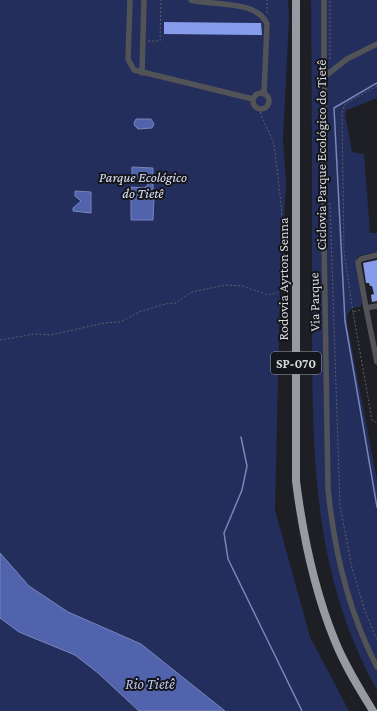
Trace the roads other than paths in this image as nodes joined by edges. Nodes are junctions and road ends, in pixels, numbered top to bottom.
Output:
1 (130, 0) edge
2 (144, 0) edge
3 (191, 0) edge
4 (296, 0) edge
5 (324, 0) edge
6 (377, 44) edge
7 (142, 72) junction
8 (324, 76) junction
9 (264, 94) junction
10 (253, 99) junction
11 (377, 255) edge
12 (377, 306) edge
13 (366, 308) junction
14 (377, 362) edge
15 (377, 667) edge
16 (373, 711) edge

1 - 7 street
2 - 7 street
3 - 9 street
4 - 16 highway, Rodovia Ayrton Senna / SP-070
5 - 8 street, Via Parque
6 - 8 street
7 - 10 street
8 - 15 street, Via Parque
9 - 10 street
9 - 10 street
11 - 13 street
12 - 13 street
13 - 14 street

